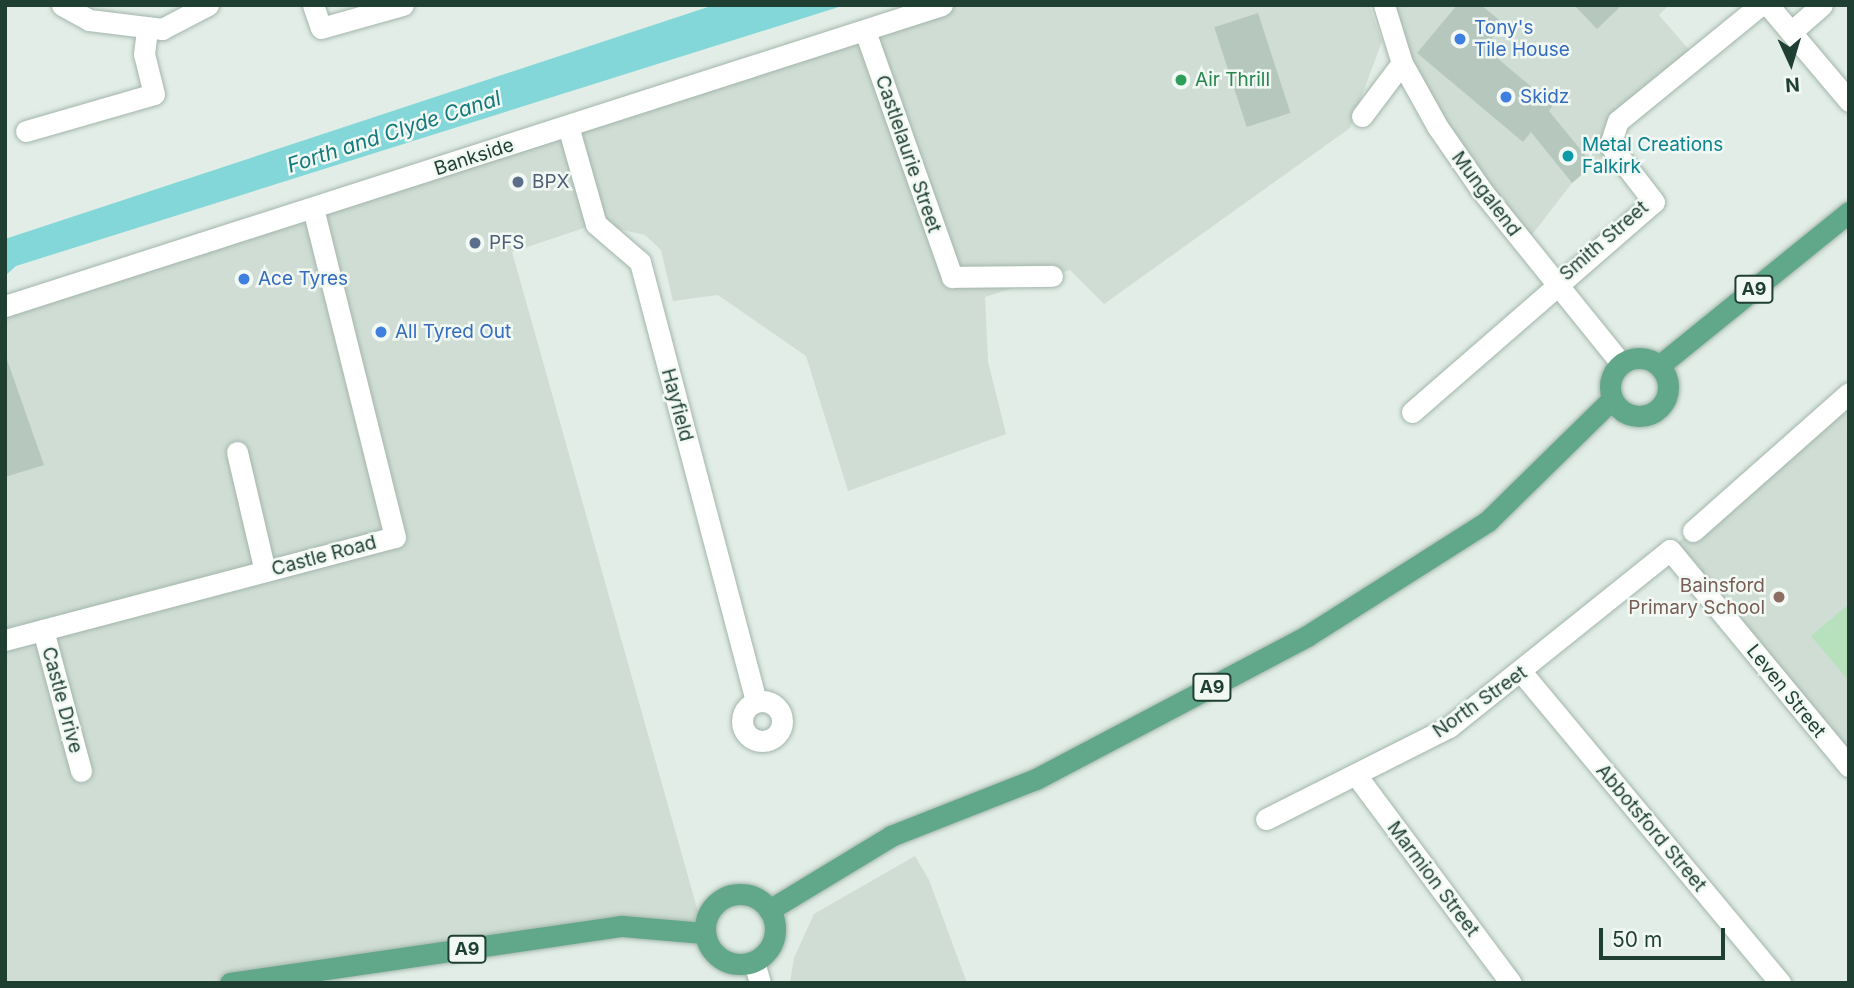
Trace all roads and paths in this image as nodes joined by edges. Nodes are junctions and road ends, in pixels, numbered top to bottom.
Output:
1 (62, 5) edge
2 (208, 5) edge
3 (313, 5) edge
4 (403, 5) edge
5 (942, 5) edge
6 (1384, 5) edge
7 (1760, 5) edge
8 (1768, 5) edge
9 (1822, 5) edge
10 (147, 29) junction
11 (865, 31) junction
12 (1791, 32) junction
13 (1402, 63) junction
14 (1849, 101) edge
15 (1362, 116) dead end
16 (568, 126) junction
17 (26, 131) dead end
18 (313, 208) junction
19 (1849, 212) edge
20 (1052, 276) dead end
21 (1554, 284) junction
22 (5, 306) edge
23 (1621, 363) junction
24 (1660, 365) junction
25 (1849, 393) edge
26 (1612, 399) junction
27 (1412, 412) dead end
28 (237, 452) dead end
29 (1693, 531) dead end
30 (1671, 550) joint
31 (265, 571) junction
32 (43, 630) junction
33 (5, 640) edge
34 (1522, 674) junction
35 (756, 701) dead end
36 (1849, 766) edge
37 (81, 771) dead end
38 (1356, 775) junction
39 (1266, 819) dead end
40 (769, 910) junction
41 (704, 933) junction
42 (754, 962) junction
43 (230, 983) edge
44 (760, 983) edge
45 (1511, 983) edge
46 (1780, 983) edge

1 - 10 street
2 - 10 street
3 - 4 street
5 - 11 street, Bankside
6 - 13 street, Mungalend
7 - 21 street, Smith Street
8 - 12 street
9 - 12 street
10 - 17 street
11 - 16 street, Bankside
11 - 20 street, Castlelaurie Street
12 - 14 street
13 - 15 street
13 - 21 street, Mungalend
16 - 18 street, Bankside
16 - 35 street, Hayfield
18 - 22 street, Bankside
18 - 31 street, Castle Road
19 - 24 main road, A9
21 - 23 street, Mungalend
21 - 27 street, Smith Street
23 - 24 main road
23 - 26 main road
24 - 26 main road
25 - 29 street
26 - 40 main road, A9
28 - 31 street
30 - 34 street, North Street
30 - 36 street, Leven Street
31 - 32 street, Castle Road
32 - 33 street, Castle Road
32 - 37 street, Castle Drive
34 - 38 street, North Street
34 - 46 street, Abbotsford Street
38 - 39 street, North Street
38 - 45 street, Marmion Street
40 - 41 main road
40 - 42 main road
41 - 42 main road
41 - 43 main road, A9
42 - 44 street

